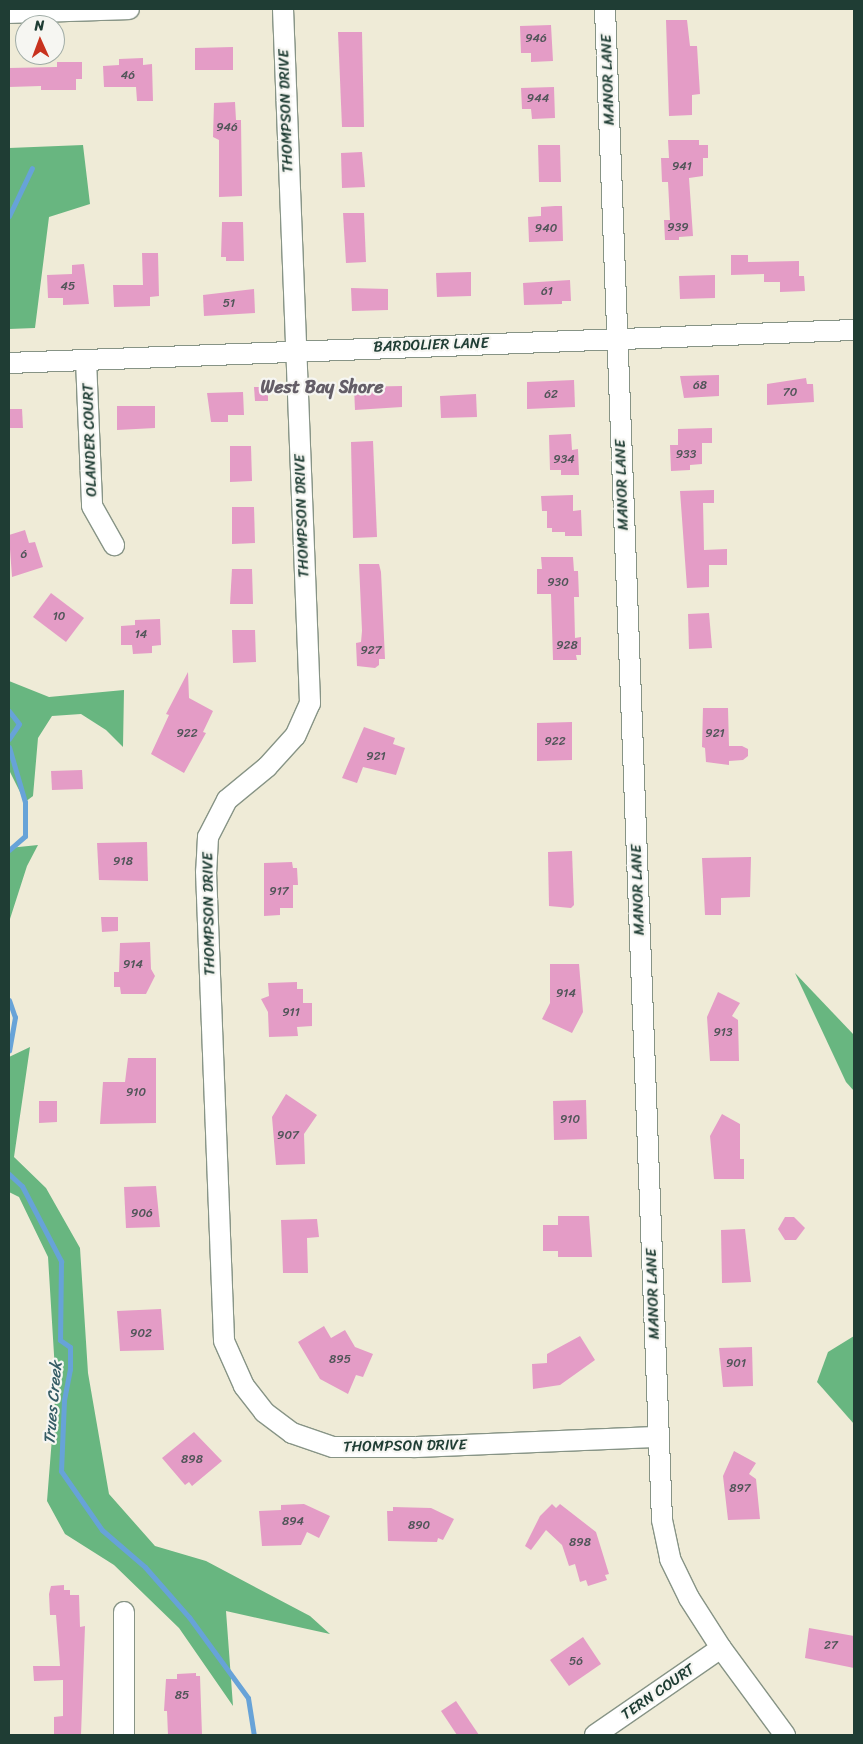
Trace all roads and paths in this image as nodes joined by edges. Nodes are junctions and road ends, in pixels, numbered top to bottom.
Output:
1 (129, 9) edge
2 (283, 9) edge
3 (605, 9) edge
4 (9, 13) edge
5 (854, 330) edge
6 (616, 338) junction
7 (295, 351) junction
8 (86, 360) junction
9 (9, 363) edge
10 (114, 545) dead end
11 (657, 1437) junction
12 (124, 1612) dead end
13 (721, 1648) junction
14 (124, 1735) edge
15 (595, 1735) edge
16 (785, 1735) edge

1 - 4 street
2 - 7 street, THOMPSON DRIVE
3 - 6 street, MANOR LANE
5 - 6 street, BARDOLIER LANE
6 - 7 street, BARDOLIER LANE
6 - 11 street, MANOR LANE
7 - 8 street, BARDOLIER LANE
7 - 11 street, THOMPSON DRIVE
8 - 9 street, BARDOLIER LANE
8 - 10 street, OLANDER COURT
11 - 13 street, MANOR LANE
12 - 14 street
13 - 15 street, TERN COURT
13 - 16 street, MANOR LANE

